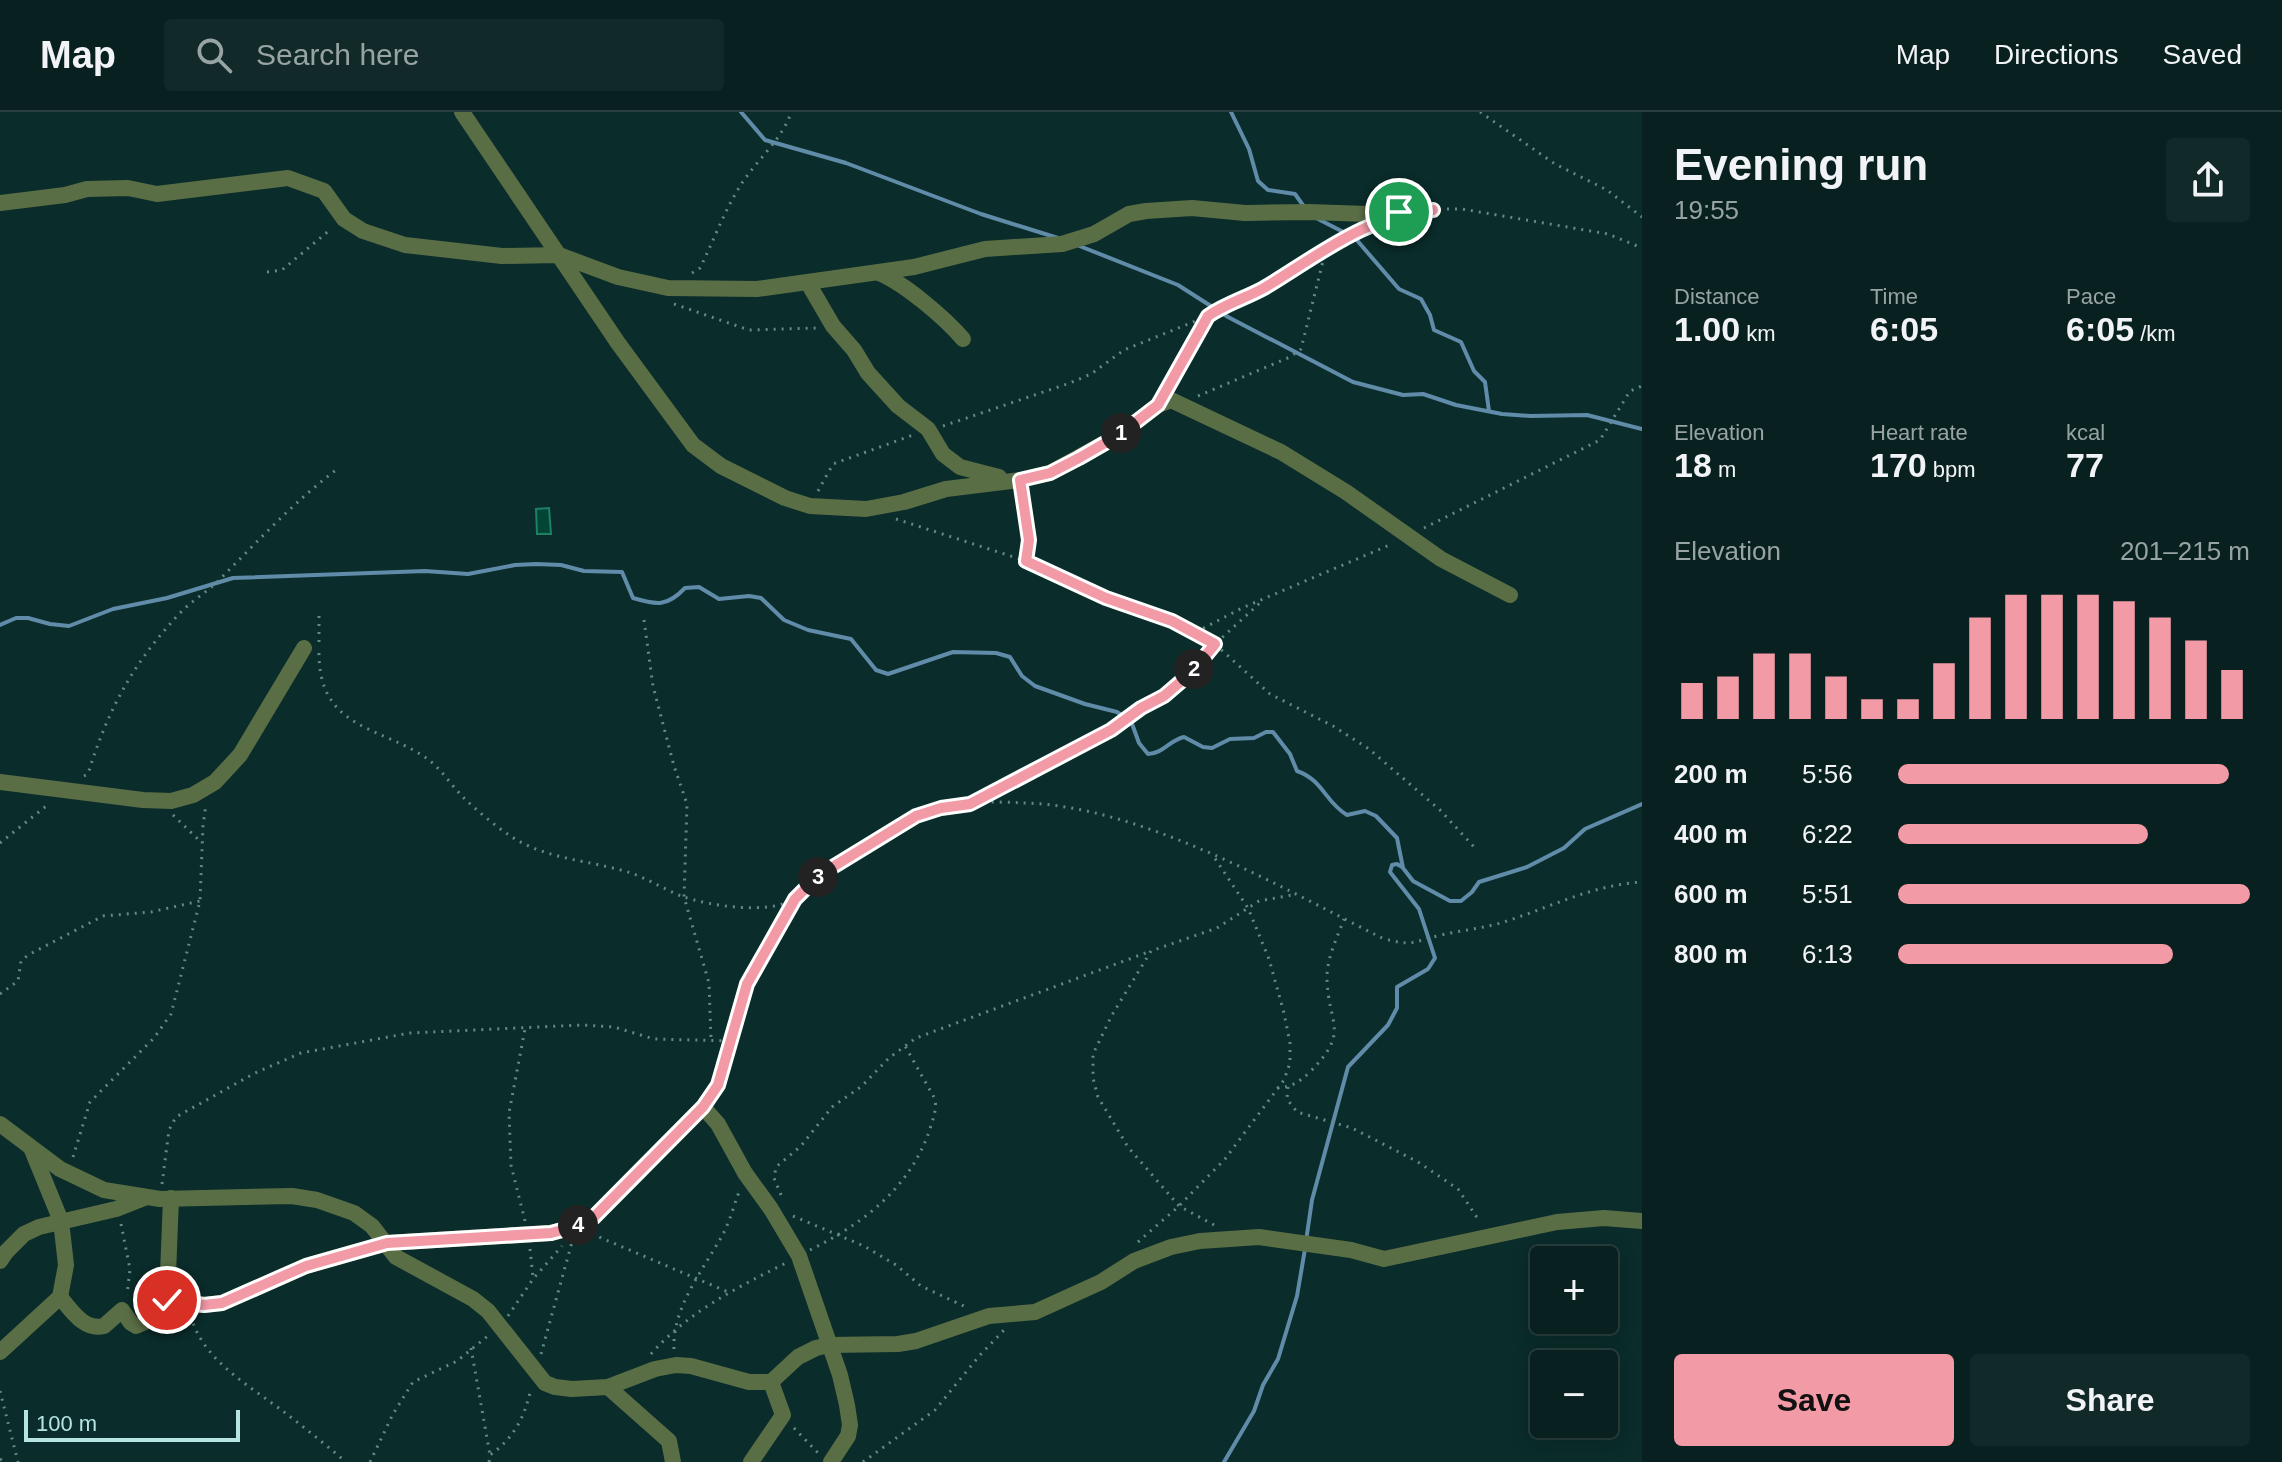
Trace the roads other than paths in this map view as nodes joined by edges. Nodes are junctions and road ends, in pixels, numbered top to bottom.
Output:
1 (462, 112) edge
2 (0, 203) edge
3 (1433, 210) road end
4 (559, 255) junction
5 (877, 272) junction
6 (808, 283) junction
7 (963, 339) dead end
8 (1020, 480) junction
9 (1510, 595) dead end
10 (304, 648) dead end
11 (0, 782) edge
12 (0, 1124) edge
13 (32, 1150) junction
14 (159, 1198) junction
15 (61, 1221) junction
16 (1642, 1221) edge
17 (387, 1243) junction
18 (0, 1261) edge
19 (60, 1297) junction
20 (167, 1300) junction
21 (829, 1345) junction
22 (0, 1352) edge
23 (771, 1382) junction
24 (608, 1387) junction
25 (827, 1460) edge
26 (673, 1462) edge
27 (751, 1462) edge

1 - 4 street
2 - 4 street
3 - 5 street
4 - 6 street
4 - 8 street
5 - 6 street
5 - 7 street
6 - 8 street
8 - 9 street
10 - 11 street
12 - 13 street
13 - 14 street
13 - 15 street
14 - 15 street
14 - 17 street
14 - 20 street
15 - 18 street
15 - 19 street
16 - 21 street
17 - 20 street
17 - 21 street
17 - 24 street
19 - 20 street
19 - 22 street
21 - 23 street
21 - 25 street
23 - 24 street
23 - 27 street
24 - 26 street

